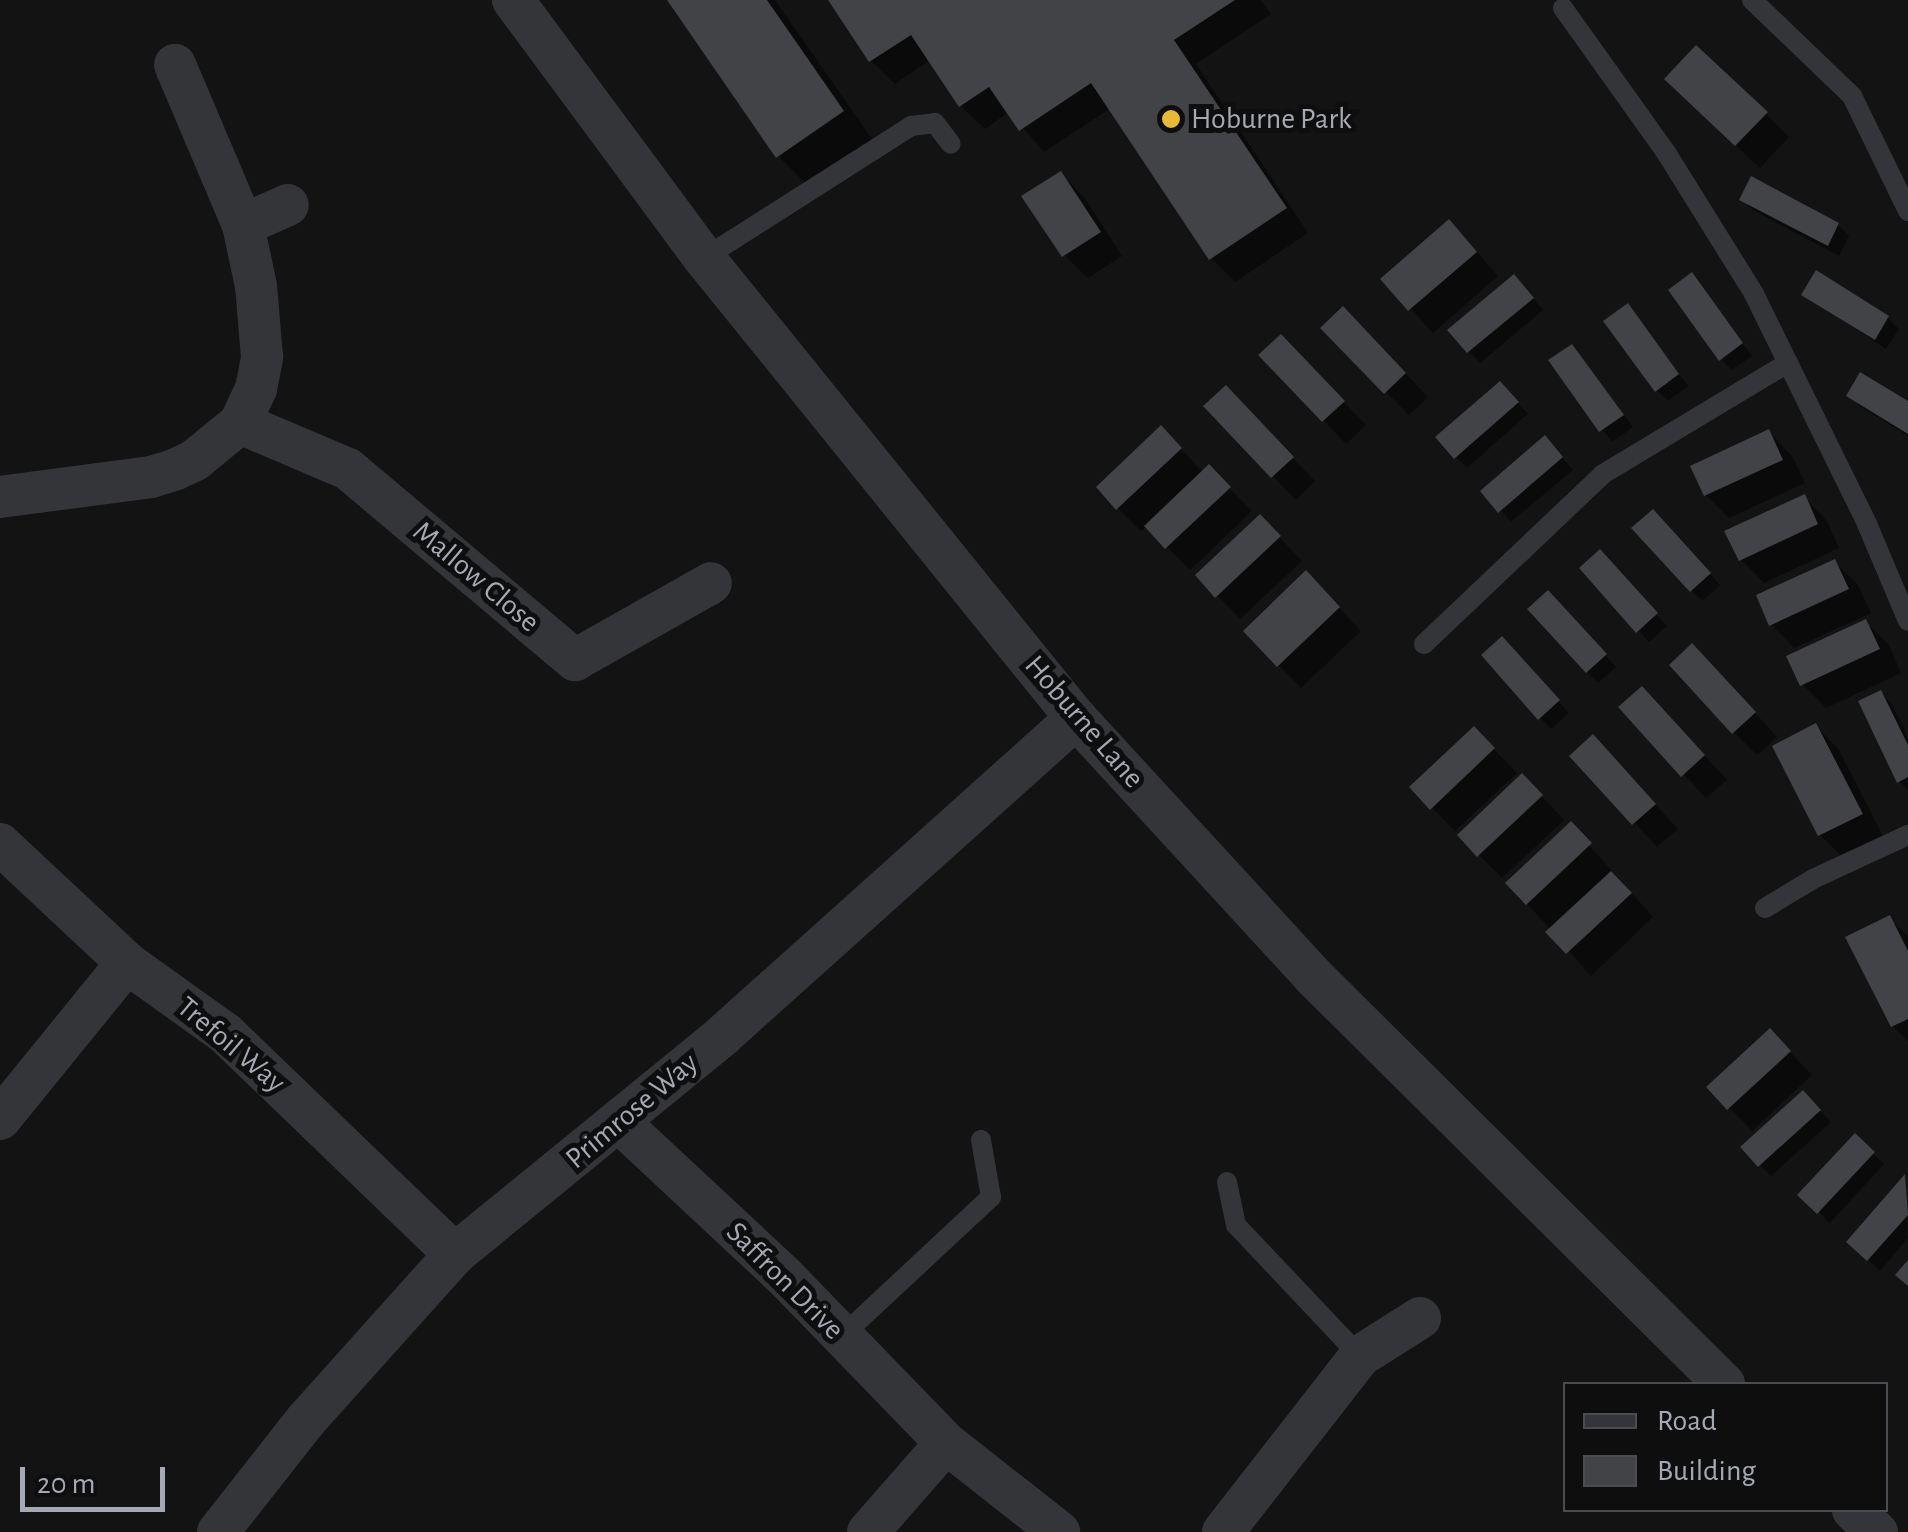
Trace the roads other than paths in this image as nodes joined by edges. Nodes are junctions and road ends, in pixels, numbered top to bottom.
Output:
1 (512, 0) edge
2 (1752, 0) edge
3 (1563, 8) dead end
4 (175, 65) dead end
5 (950, 144) dead end
6 (288, 205) dead end
7 (1908, 211) edge
8 (243, 224) junction
9 (704, 258) junction
10 (1788, 363) junction
11 (240, 423) junction
12 (0, 497) edge
13 (711, 583) dead end
14 (1908, 621) edge
15 (1424, 644) dead end
16 (1076, 718) junction
17 (1908, 835) edge
18 (0, 844) edge
19 (1765, 908) dead end
20 (126, 963) junction
21 (0, 1119) edge
22 (620, 1123) junction
23 (981, 1140) dead end
24 (1227, 1182) dead end
25 (455, 1254) junction
26 (1420, 1318) dead end
27 (842, 1336) junction
28 (1360, 1356) junction
29 (1722, 1382) edge
30 (946, 1444) junction
31 (1855, 1512) edge
32 (218, 1532) edge
33 (868, 1532) edge
34 (1059, 1532) edge
35 (1223, 1532) edge
36 (1877, 1532) edge

1 - 9 street, Hoburne Lane
2 - 7 lane
3 - 10 lane
4 - 8 street
5 - 9 lane
6 - 8 street
8 - 11 street
9 - 16 street, Hoburne Lane
10 - 14 lane
10 - 15 lane
11 - 12 street
11 - 13 street, Mallow Close
16 - 22 street, Primrose Way
16 - 29 street, Hoburne Lane
17 - 19 lane
18 - 20 street, Trefoil Way
20 - 21 street
20 - 25 street, Trefoil Way
22 - 25 street, Primrose Way
22 - 27 street, Saffron Drive
23 - 27 lane
24 - 28 lane
25 - 32 street, Primrose Way
26 - 28 street
27 - 30 street, Saffron Drive
28 - 35 street
30 - 33 street
30 - 34 street, Saffron Drive
31 - 36 street

